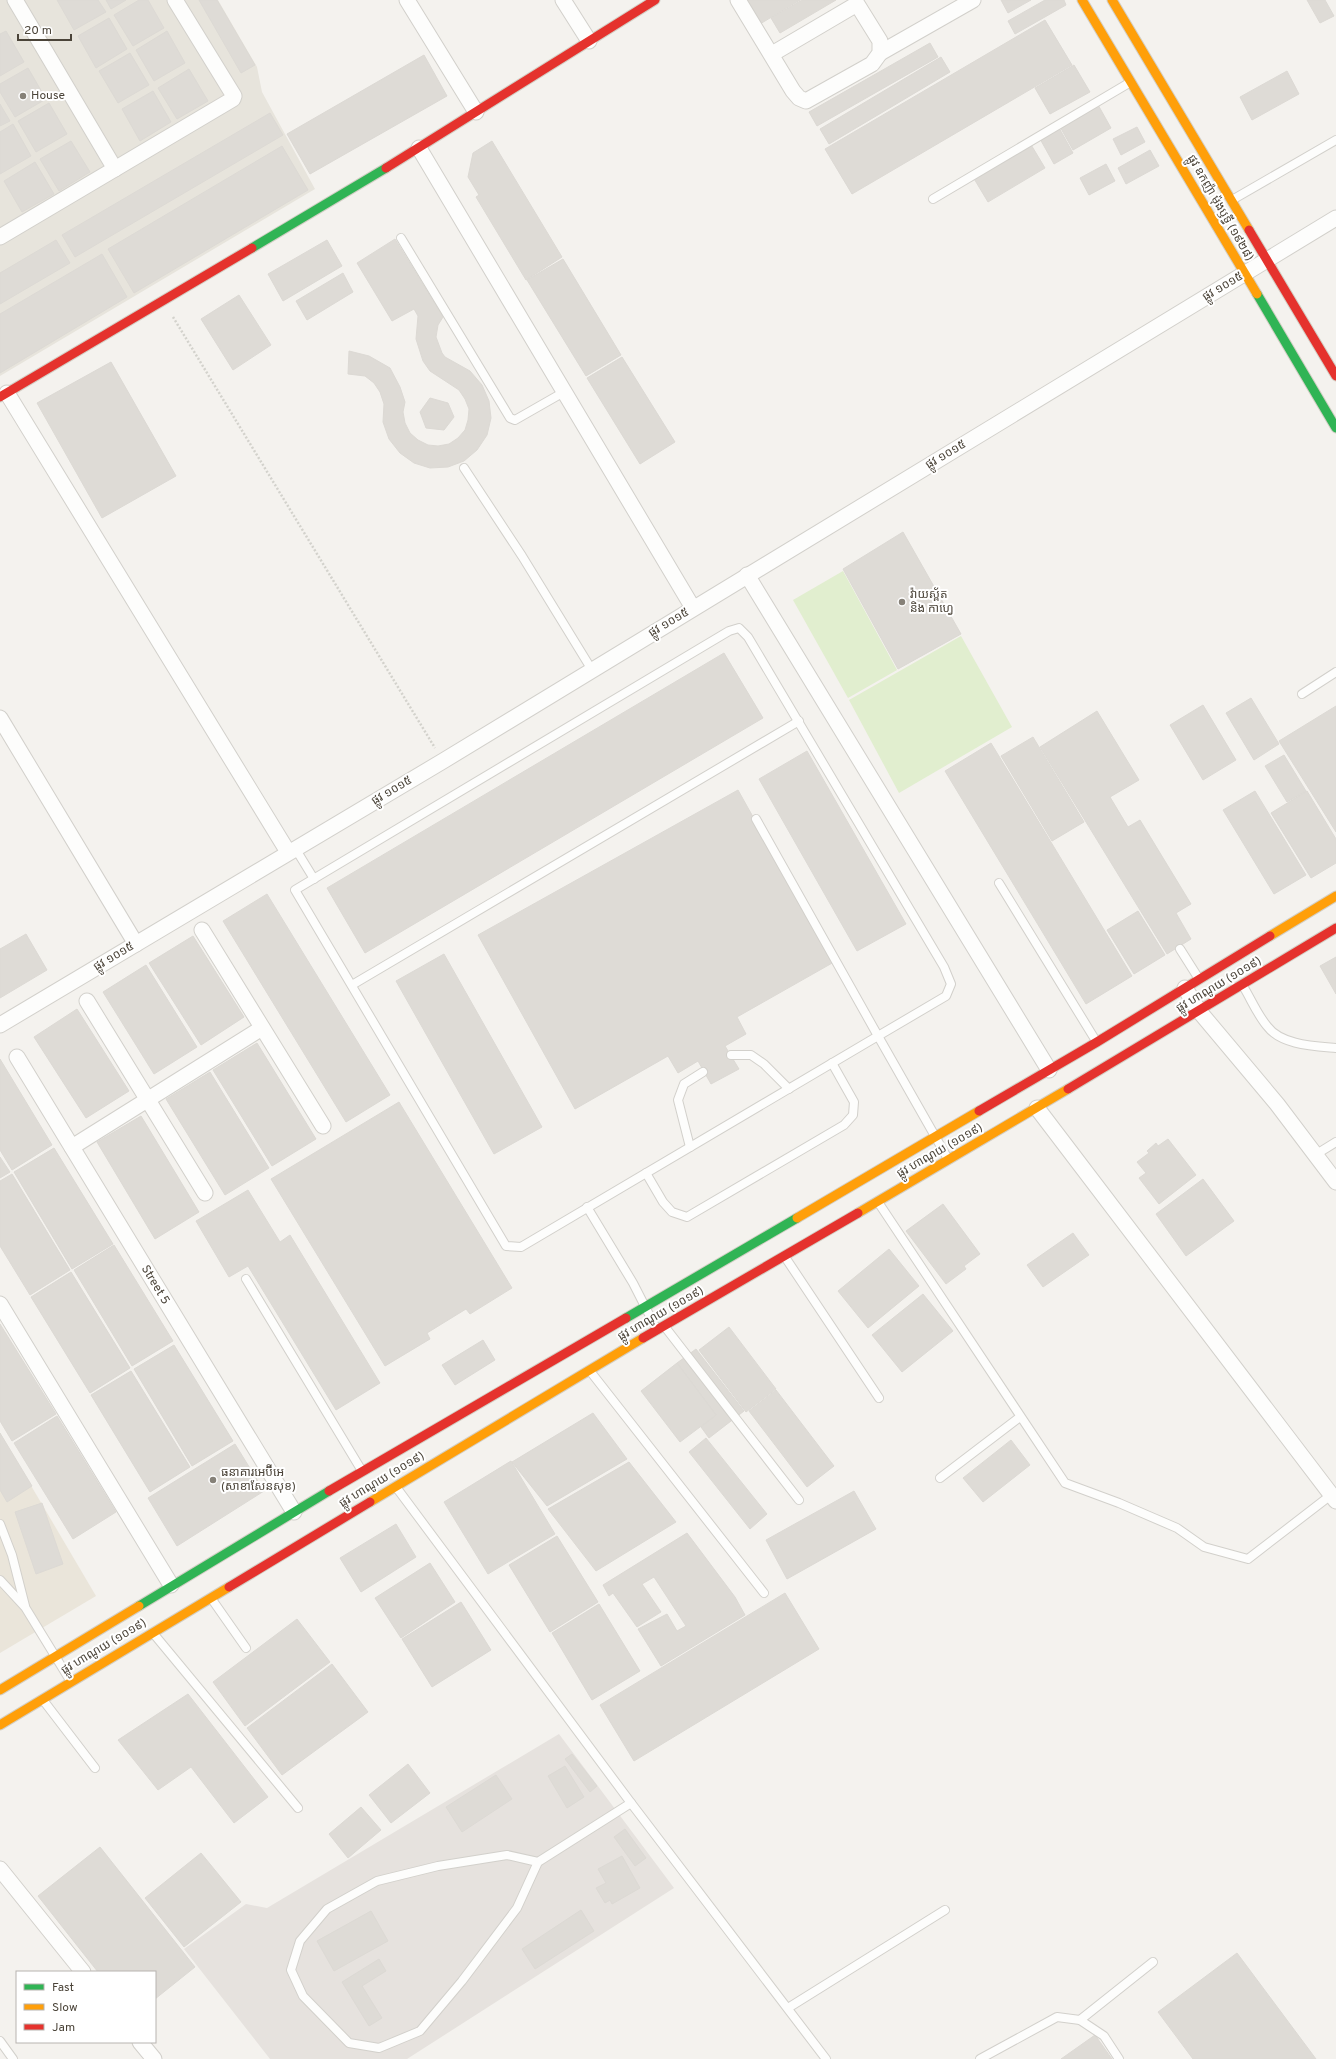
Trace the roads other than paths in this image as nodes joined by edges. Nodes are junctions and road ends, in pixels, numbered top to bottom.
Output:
1 (15, 0) edge
2 (175, 0) edge
3 (408, 0) edge
4 (563, 0) edge
5 (655, 0) edge
6 (738, 0) edge
7 (973, 0) edge
8 (1082, 0) edge
9 (1112, 0) edge
10 (588, 41) junction
11 (880, 53) junction
12 (772, 54) junction
13 (1132, 81) junction
14 (476, 112) junction
15 (1336, 140) edge
16 (419, 148) junction
17 (115, 169) junction
18 (933, 199) dead end
19 (1232, 201) junction
20 (1336, 218) edge
21 (0, 237) edge
22 (401, 238) dead end
23 (1267, 260) junction
24 (1244, 273) junction
25 (1336, 376) edge
26 (564, 392) junction
27 (4, 395) edge
28 (1336, 428) edge
29 (464, 468) dead end
30 (747, 575) junction
31 (693, 608) junction
32 (592, 670) junction
33 (1336, 672) edge
34 (1302, 694) dead end
35 (0, 718) edge
36 (798, 721) junction
37 (756, 819) dead end
38 (291, 850) junction
39 (314, 879) junction
40 (999, 883) dead end
41 (1336, 896) edge
42 (1336, 928) edge
43 (202, 930) dead end
44 (136, 944) junction
45 (1180, 949) dead end
46 (1199, 979) junction
47 (352, 985) junction
48 (1243, 985) junction
49 (1185, 988) junction
50 (87, 1001) dead end
51 (1199, 1011) junction
52 (0, 1025) edge
53 (262, 1028) junction
54 (878, 1036) junction
55 (1096, 1042) junction
56 (1336, 1048) edge
57 (731, 1056) dead end
58 (17, 1058) dead end
59 (832, 1063) junction
60 (1049, 1070) junction
61 (703, 1072) dead end
62 (789, 1089) junction
63 (148, 1100) junction
64 (1038, 1108) junction
65 (323, 1126) dead end
66 (936, 1137) junction
67 (1336, 1142) edge
68 (690, 1147) junction
69 (72, 1148) junction
70 (1315, 1155) junction
71 (949, 1160) junction
72 (646, 1173) junction
73 (1336, 1182) edge
74 (205, 1193) dead end
75 (878, 1201) junction
76 (587, 1207) junction
77 (784, 1256) junction
78 (246, 1279) dead end
79 (0, 1304) edge
80 (645, 1307) junction
81 (661, 1328) junction
82 (589, 1370) junction
83 (879, 1398) dead end
84 (1020, 1417) junction
85 (362, 1472) junction
86 (940, 1478) dead end
87 (396, 1486) junction
88 (1334, 1496) edge
89 (799, 1500) dead end
90 (294, 1512) junction
91 (0, 1524) edge
92 (0, 1580) edge
93 (172, 1585) junction
94 (764, 1593) dead end
95 (211, 1597) junction
96 (25, 1607) junction
97 (152, 1632) junction
98 (246, 1648) dead end
99 (56, 1656) junction
100 (71, 1682) junction
101 (0, 1690) edge
102 (42, 1699) junction
103 (0, 1726) edge
104 (95, 1768) dead end
105 (631, 1802) junction
106 (298, 1808) dead end
107 (538, 1862) junction
108 (0, 1869) edge
109 (946, 1910) dead end
110 (1153, 1962) dead end
111 (83, 1971) edge
112 (788, 2008) junction
113 (1080, 2020) junction
114 (0, 2041) edge
115 (141, 2043) edge
116 (13, 2059) edge
117 (154, 2059) edge
118 (826, 2059) edge
119 (980, 2059) edge
120 (1119, 2059) edge

1 - 17 street
2 - 17 street
3 - 14 street
4 - 10 street
5 - 10 main road
6 - 12 street
7 - 11 street
8 - 13 main road, ផ្លូវ ឧកញ៉ា ម៉ុងឫទ្ធី (១៩២៨)
9 - 19 main road, ផ្លូវ ឧកញ៉ា ម៉ុងឫទ្ធី (១៩២៨)
10 - 14 main road
11 - 12 street
11 - 12 street
13 - 18 lane
13 - 24 main road, ផ្លូវ ឧកញ៉ា ម៉ុងឫទ្ធី (១៩២៨)
14 - 16 main road
15 - 19 lane
16 - 26 street
16 - 27 main road
17 - 21 street
19 - 23 main road, ផ្លូវ ឧកញ៉ា ម៉ុងឫទ្ធី (១៩២៨)
20 - 23 street, ផ្លូវ ១០១៥
22 - 26 lane
23 - 24 street, ផ្លូវ ១០១៥
23 - 25 main road, ផ្លូវ ឧកញ៉ា ម៉ុងឫទ្ធី (១៩២៨)
24 - 28 main road, ផ្លូវ ឧកញ៉ា ម៉ុងឫទ្ធី (១៩២៨)
24 - 30 street, ផ្លូវ ១០១៥
26 - 31 street
27 - 38 street
29 - 32 lane
30 - 31 street, ផ្លូវ ១០១៥
30 - 60 street
31 - 32 street, ផ្លូវ ១០១៥
32 - 38 street, ផ្លូវ ១០១៥
33 - 34 lane
35 - 44 street
36 - 39 lane
36 - 47 lane
36 - 54 lane
37 - 54 lane
38 - 39 lane
38 - 44 street, ផ្លូវ ១០១៥
39 - 47 lane
40 - 55 lane
41 - 46 main road, ផ្លូវ ហាណូយ (១០១៩)
42 - 48 main road, ផ្លូវ ហាណូយ (១០១៩)
43 - 53 street
44 - 52 street, ផ្លូវ ១០១៥
45 - 46 lane
46 - 49 main road, ផ្លូវ ហាណូយ (១០១៩)
47 - 76 lane
48 - 51 main road, ផ្លូវ ហាណូយ (១០១៩)
48 - 56 lane
49 - 51 street
49 - 55 main road, ផ្លូវ ហាណូយ (១០១៩)
50 - 63 street
51 - 64 main road, ផ្លូវ ហាណូយ (១០១៩)
51 - 70 street
53 - 63 street
53 - 65 street
54 - 59 lane
54 - 66 lane
55 - 60 main road, ផ្លូវ ហាណូយ (១០១៩)
57 - 62 lane
58 - 69 street, Street 5
59 - 62 lane
59 - 72 lane
60 - 66 main road, ផ្លូវ ហាណូយ (១០១៩)
61 - 68 lane
62 - 68 lane
63 - 69 street
63 - 74 street
64 - 71 main road, ផ្លូវ ហាណូយ (១០១៩)
64 - 88 street
66 - 71 lane
66 - 80 main road, ផ្លូវ ហាណូយ (១០១៩)
67 - 70 lane
68 - 72 lane
69 - 90 street, Street 5
70 - 73 street
71 - 75 main road, ផ្លូវ ហាណូយ (១០១៩)
72 - 76 lane
75 - 77 main road, ផ្លូវ ហាណូយ (១០១៩)
75 - 84 lane
76 - 80 lane
77 - 81 main road, ផ្លូវ ហាណូយ (១០១៩)
77 - 83 lane
78 - 85 lane
79 - 93 street
80 - 81 lane
80 - 85 main road, ផ្លូវ ហាណូយ (១០១៩)
81 - 82 main road, ផ្លូវ ហាណូយ (១០១៩)
81 - 89 lane
82 - 87 main road, ផ្លូវ ហាណូយ (១០១៩)
82 - 94 lane
84 - 86 lane
84 - 88 lane
85 - 90 main road, ផ្លូវ ហាណូយ (១០១៩)
87 - 95 main road, ផ្លូវ ហាណូយ (១០១៩)
87 - 105 lane
90 - 93 main road, ផ្លូវ ហាណូយ (១០១៩)
91 - 96 lane
92 - 96 lane
93 - 99 main road, ផ្លូវ ហាណូយ (១០១៩)
95 - 97 main road, ផ្លូវ ហាណូយ (១០១៩)
95 - 98 lane
96 - 99 lane
97 - 100 main road, ផ្លូវ ហាណូយ (១០១៩)
97 - 106 lane
99 - 100 lane
99 - 101 main road, ផ្លូវ ហាណូយ (១០១៩)
100 - 102 main road, ផ្លូវ ហាណូយ (១០១៩)
102 - 103 main road, ផ្លូវ ហាណូយ (១០១៩)
102 - 104 lane
105 - 107 lane
105 - 112 lane
107 - 107 lane
108 - 111 street
109 - 112 lane
110 - 113 lane
112 - 118 lane
113 - 119 lane
113 - 120 lane
114 - 116 lane
115 - 117 street

